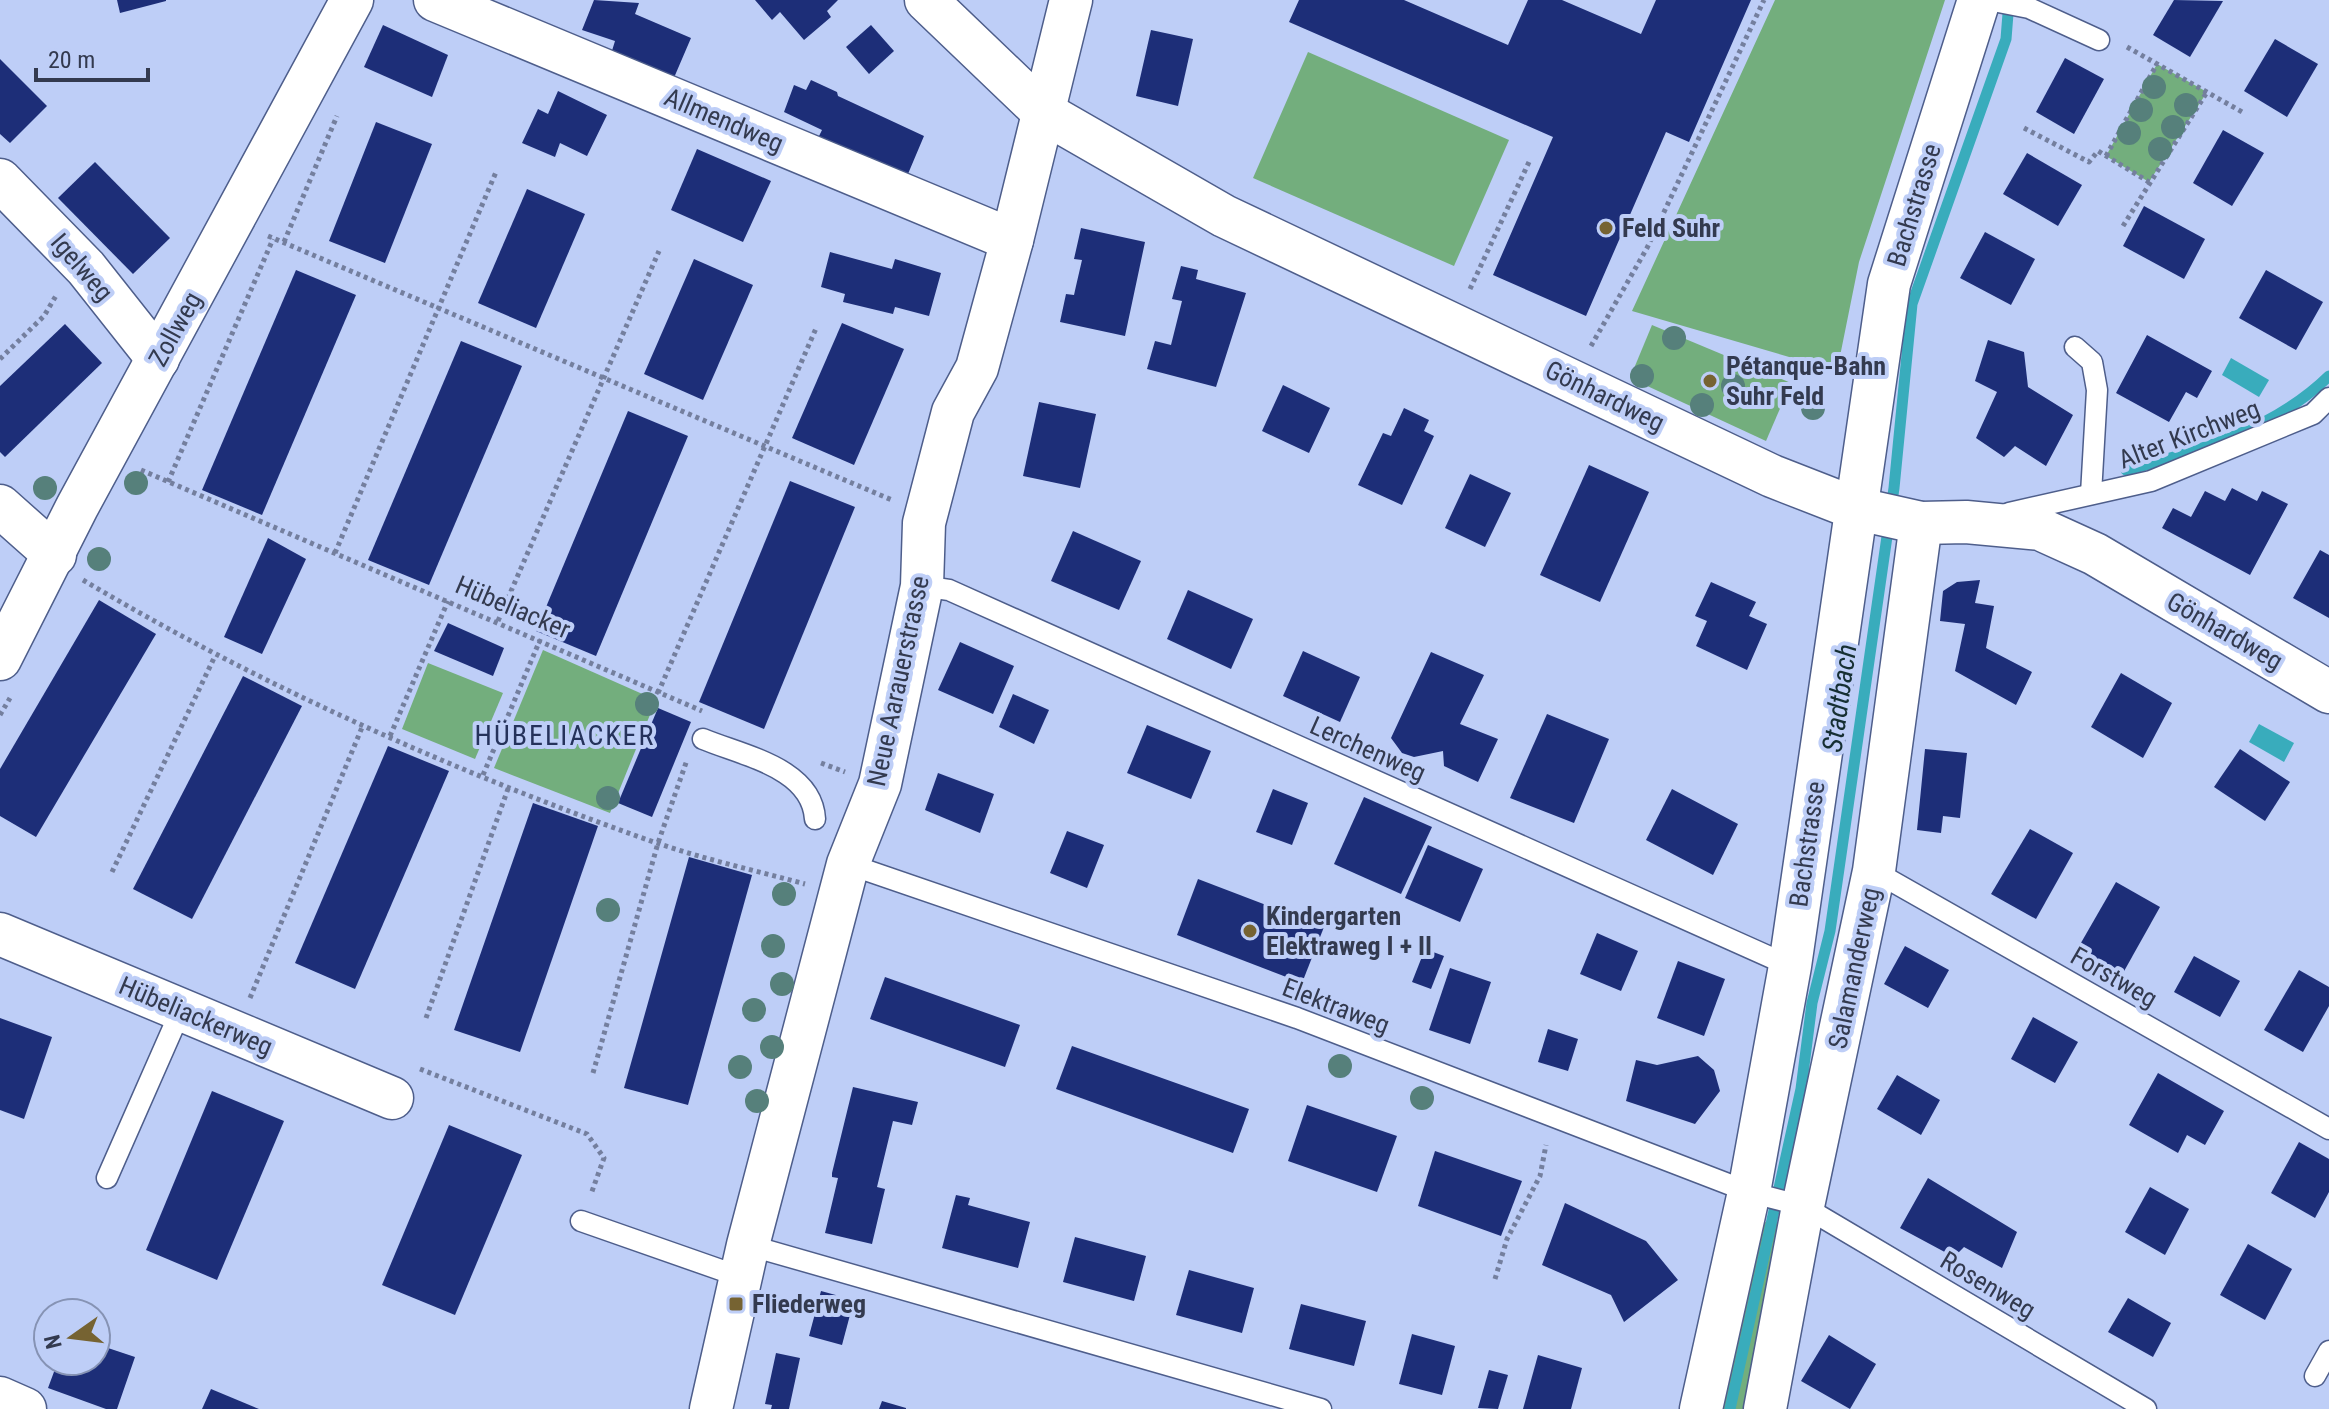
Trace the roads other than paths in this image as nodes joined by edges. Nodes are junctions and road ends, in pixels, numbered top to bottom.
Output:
1 (352, 0) edge
2 (435, 0) edge
3 (926, 0) edge
4 (1071, 0) edge
5 (1979, 0) edge
6 (1988, 0) edge
7 (2099, 40) dead end
8 (1043, 112) junction
9 (0, 180) edge
10 (1012, 240) junction
11 (2075, 347) dead end
12 (158, 359) junction
13 (2329, 398) edge
14 (2091, 494) junction
15 (0, 506) edge
16 (1854, 508) junction
17 (1966, 522) junction
18 (1921, 523) junction
19 (66, 566) junction
20 (922, 586) junction
21 (0, 659) edge
22 (2329, 692) edge
23 (698, 737) road end
24 (815, 819) dead end
25 (1874, 871) junction
26 (844, 879) junction
27 (0, 934) edge
28 (1790, 966) junction
29 (181, 1010) junction
30 (399, 1081) road end
31 (2329, 1129) edge
32 (107, 1178) dead end
33 (1749, 1192) junction
34 (1802, 1206) junction
35 (581, 1221) road end
36 (745, 1261) junction
37 (2329, 1351) edge
38 (2315, 1376) dead end
39 (0, 1398) edge
40 (25, 1409) edge
41 (711, 1409) edge
42 (1321, 1409) edge
43 (1701, 1409) edge
44 (1765, 1409) edge
45 (2146, 1409) edge

1 - 12 street, Zollweg
2 - 10 street, Allmendweg
3 - 8 street, Gönhardweg
4 - 8 street, Neue Aarauerstrasse
5 - 16 street, Bachstrasse
6 - 7 lane
8 - 10 street, Neue Aarauerstrasse
8 - 16 street, Gönhardweg
9 - 12 street, Igelweg
10 - 20 street, Neue Aarauerstrasse
11 - 14 lane
12 - 19 street, Zollweg
13 - 14 lane, Alter Kirchweg
14 - 17 lane, Alter Kirchweg
15 - 19 street
16 - 18 street, Gönhardweg
16 - 28 street, Bachstrasse
17 - 18 street, Gönhardweg
17 - 22 street, Gönhardweg
18 - 25 street, Salamanderweg
19 - 21 street, Zollweg
20 - 26 street, Neue Aarauerstrasse
20 - 28 lane, Lerchenweg
23 - 24 lane
25 - 31 lane, Forstweg
25 - 34 street, Salamanderweg
26 - 33 lane, Elektraweg
26 - 36 street, Neue Aarauerstrasse
27 - 29 street, Hübeliackerweg
28 - 33 street, Bachstrasse
29 - 30 street, Hübeliackerweg
29 - 32 lane
33 - 34 lane, Elektraweg
33 - 43 street, Bachstrasse
34 - 44 street, Salamanderweg
34 - 45 lane, Rosenweg
35 - 36 lane
36 - 41 street, Neue Aarauerstrasse
36 - 42 lane
37 - 38 lane
39 - 40 street

